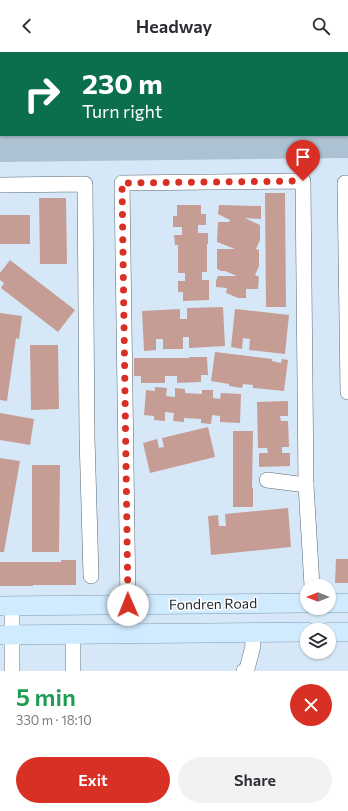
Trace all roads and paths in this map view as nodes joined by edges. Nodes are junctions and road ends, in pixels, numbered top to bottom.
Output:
1 (348, 182) edge
2 (0, 185) edge
3 (348, 392) edge
4 (267, 480) dead end
5 (306, 485) junction
6 (90, 576) dead end
7 (312, 579) edge
8 (300, 603) edge
9 (336, 603) edge
10 (348, 603) edge
11 (252, 604) junction
12 (128, 605) junction
13 (6, 606) edge
14 (300, 632) edge
15 (336, 632) edge
16 (348, 632) edge
17 (252, 633) junction
18 (6, 635) edge
19 (74, 635) junction
20 (8, 667) edge
21 (73, 671) edge
22 (244, 671) edge

1 - 3 street
2 - 6 street
4 - 5 street
5 - 7 street
5 - 12 street
8 - 11 main road, Fondren Road
9 - 10 main road
11 - 12 main road, Fondren Road
11 - 17 main road
12 - 13 main road, Fondren Road
13 - 18 street
14 - 17 main road, Fondren Road
15 - 16 main road
17 - 19 main road, Fondren Road
17 - 22 street
18 - 19 main road, Fondren Road
18 - 20 street
19 - 21 street

